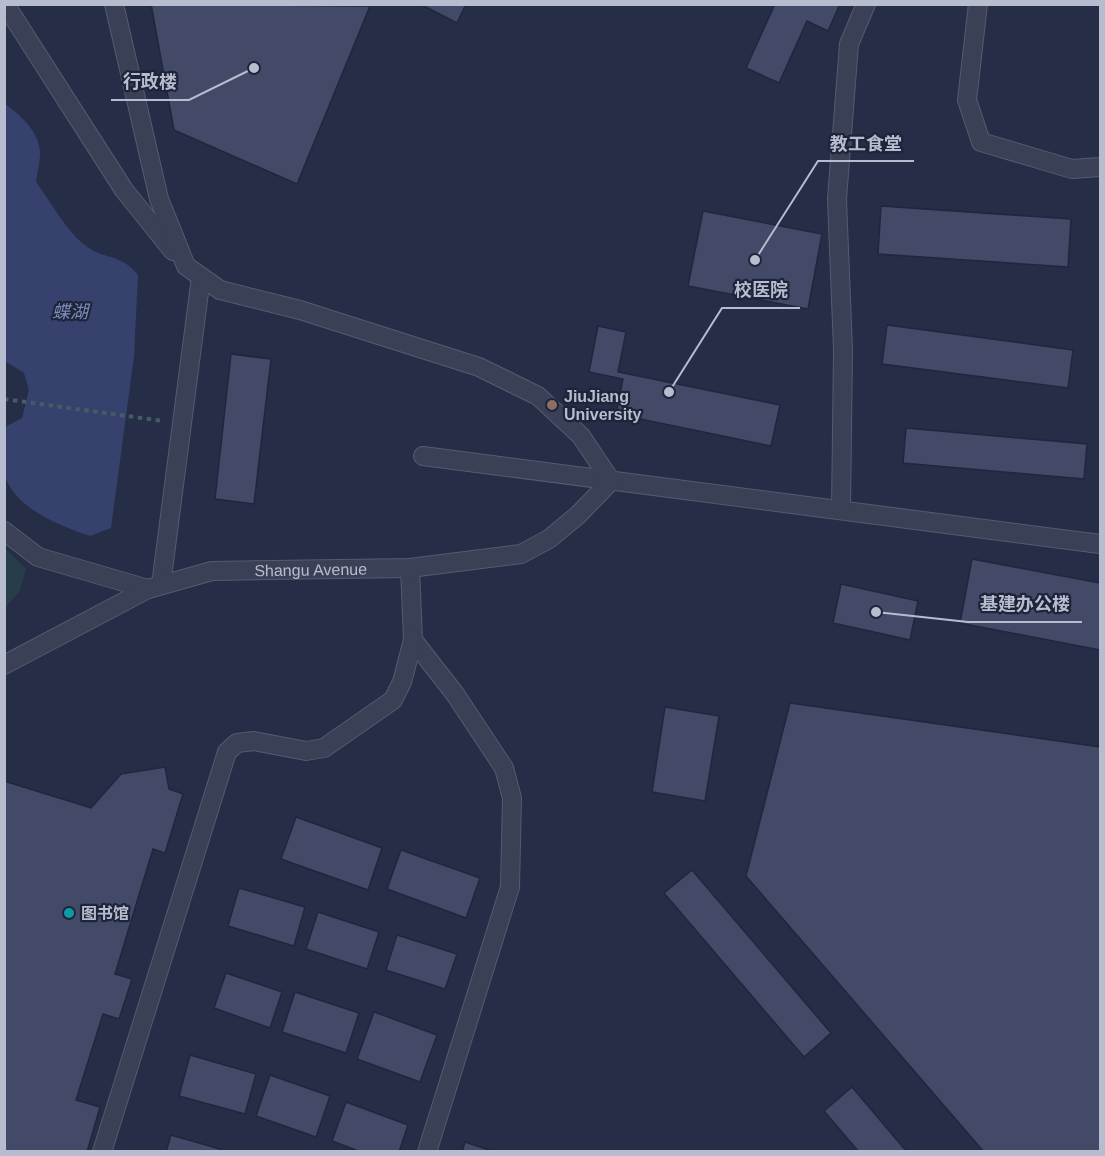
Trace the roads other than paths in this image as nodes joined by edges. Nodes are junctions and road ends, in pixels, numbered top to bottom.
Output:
1 (4, 4) edge
2 (114, 4) edge
3 (866, 4) edge
4 (978, 4) edge
5 (1101, 167) edge
6 (186, 267) junction
7 (201, 277) junction
8 (423, 456) dead end
9 (611, 481) junction
10 (841, 510) junction
11 (4, 531) edge
12 (1101, 544) edge
13 (410, 568) junction
14 (154, 587) junction
15 (413, 640) junction
16 (4, 665) edge
17 (102, 1152) edge
18 (427, 1152) edge

1 - 6 street
2 - 6 street
3 - 10 street
4 - 5 street
6 - 7 street
7 - 9 street
7 - 14 street
8 - 9 street
9 - 10 street
9 - 13 street, Shangu Avenue
10 - 12 street
11 - 14 street
13 - 14 street, Shangu Avenue
13 - 15 street
14 - 16 street, Shangu Avenue
15 - 17 street
15 - 18 street

